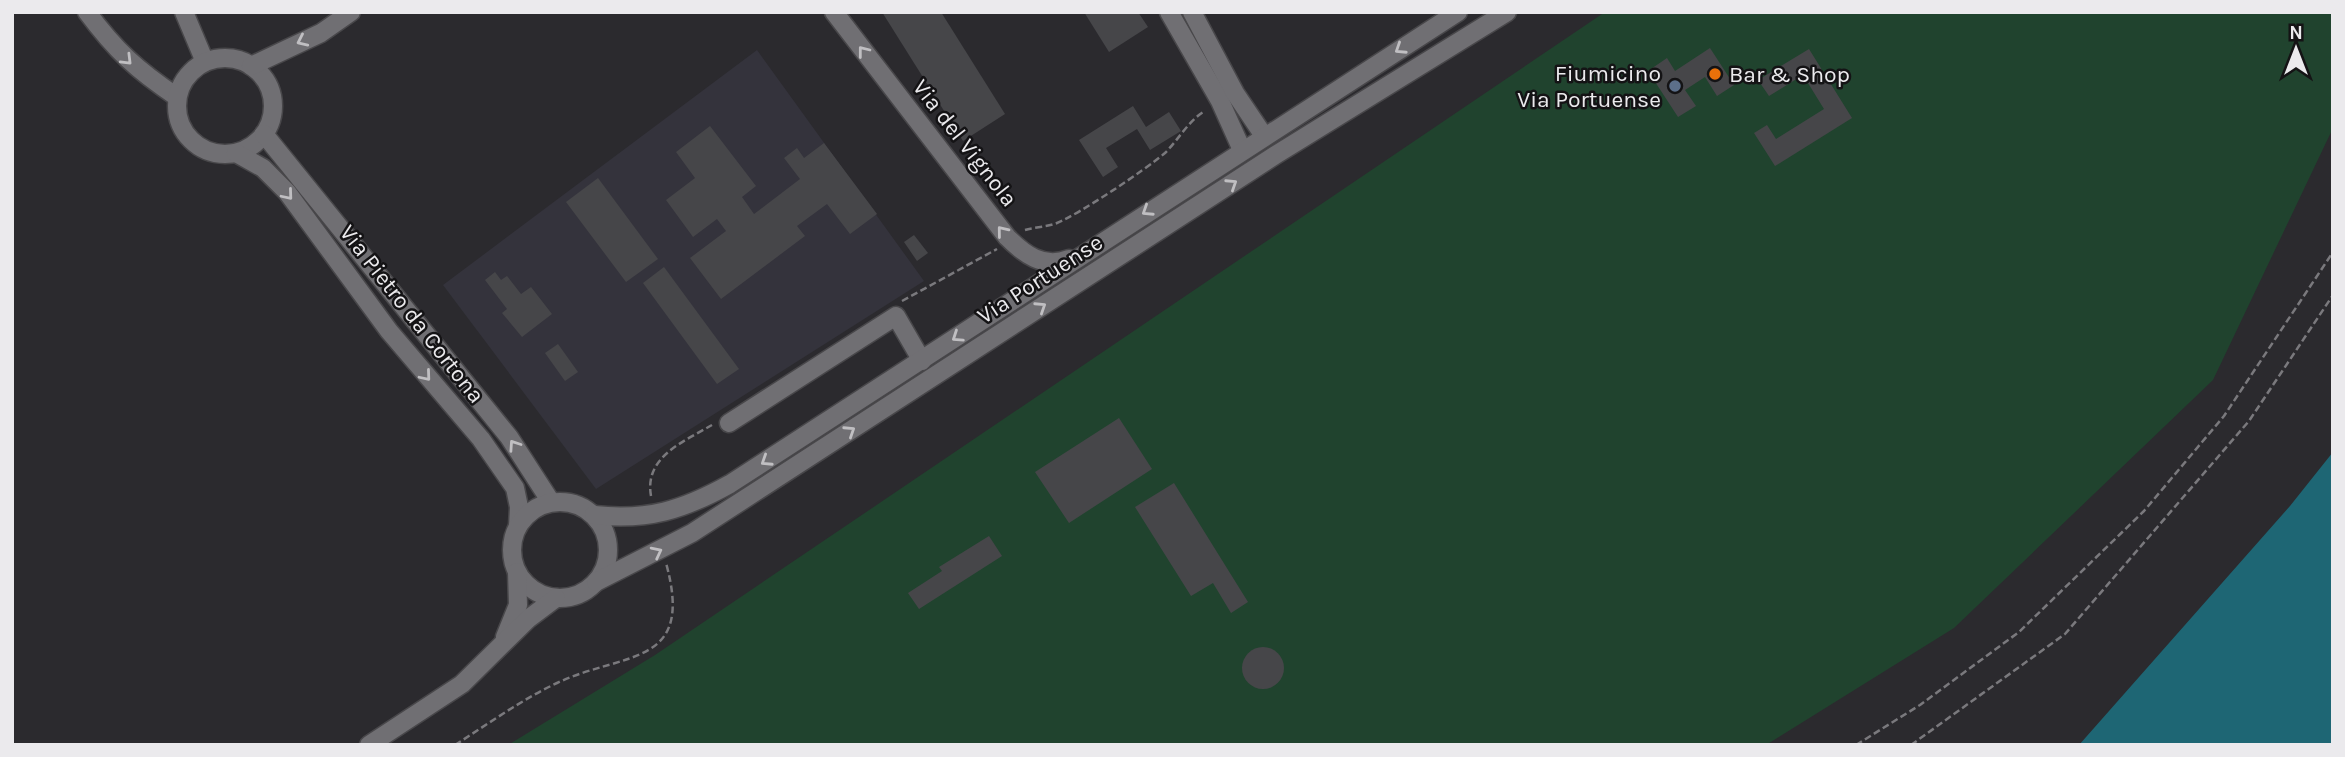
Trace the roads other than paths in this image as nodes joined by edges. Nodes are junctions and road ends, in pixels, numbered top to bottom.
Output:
1 (87, 12) edge
2 (184, 12) edge
3 (351, 12) edge
4 (834, 12) edge
5 (1169, 12) edge
6 (1192, 12) edge
7 (1458, 12) edge
8 (1507, 12) edge
9 (205, 62) junction
10 (251, 66) junction
11 (177, 97) junction
12 (264, 134) junction
13 (1264, 136) junction
14 (1242, 150) junction
15 (236, 153) junction
16 (1082, 254) junction
17 (922, 361) junction
18 (729, 423) dead end
19 (551, 502) junction
20 (594, 515) junction
21 (518, 526) junction
22 (517, 572) junction
23 (596, 582) junction
24 (556, 598) junction
25 (497, 652) junction
26 (369, 745) edge

1 -> 11 street
2 - 9 street
3 -> 10 street
16 -> 4 street, Via del Vignola
5 - 14 street
6 - 13 street
7 -> 13 street, Via Portuense
23 -> 8 street, Via Portuense
9 - 10 street
9 - 11 street
10 - 12 street
11 - 15 street
12 - 15 street
19 -> 12 street, Via Pietro da Cortona
13 - 14 street, Via Portuense
14 -> 16 street, Via Portuense
15 -> 21 street, Via Pietro da Cortona
16 -> 17 street, Via Portuense
17 - 18 street
17 -> 20 street, Via Portuense
19 - 20 street
19 - 21 street
20 - 23 street
21 - 22 street
22 - 24 street
22 - 25 street
23 - 24 street
24 - 25 street
25 - 26 street

